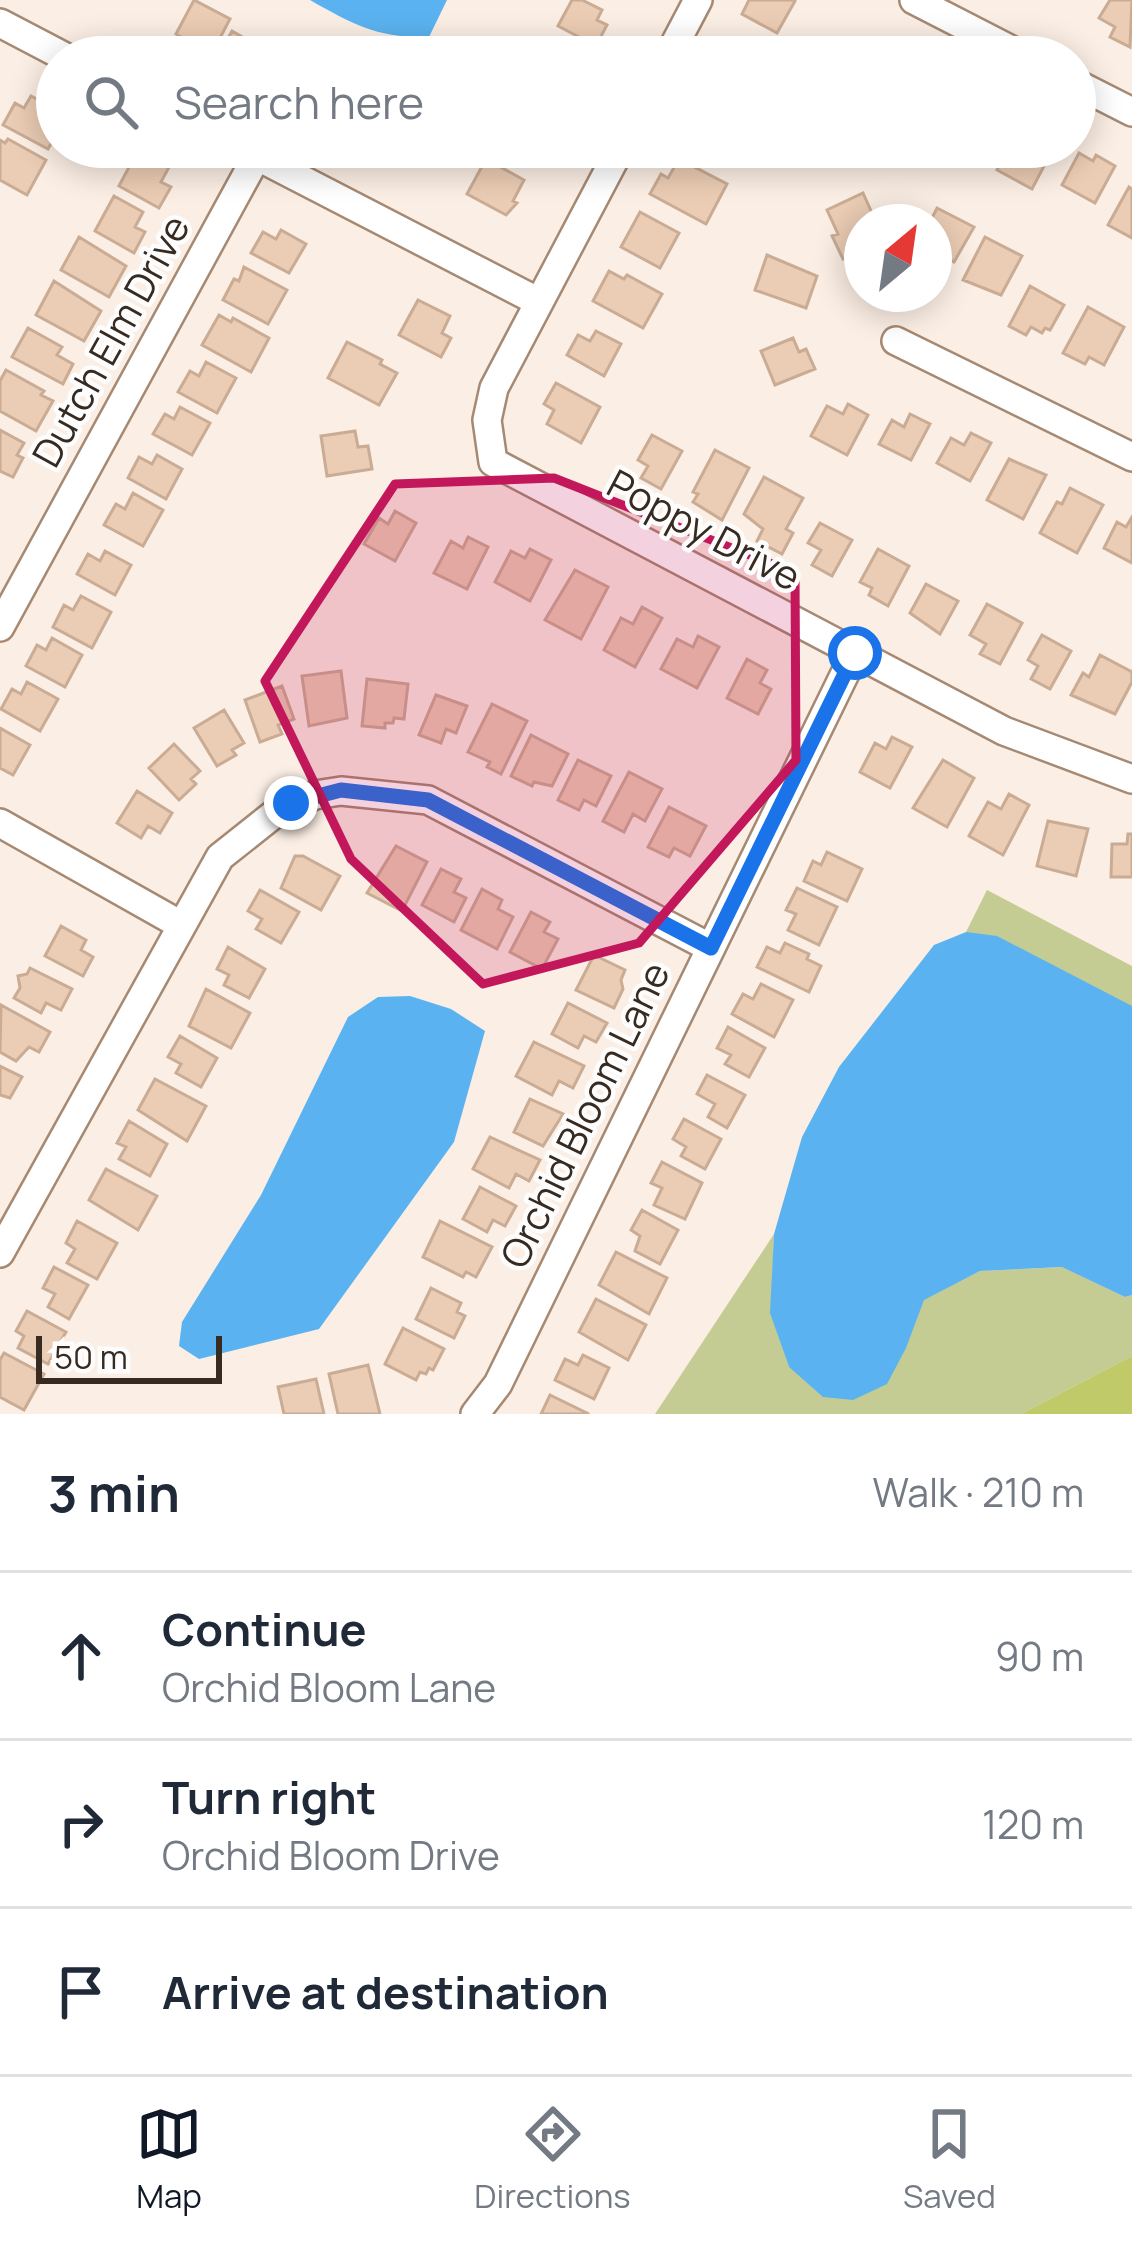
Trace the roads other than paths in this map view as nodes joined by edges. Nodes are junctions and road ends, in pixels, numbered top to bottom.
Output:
1 (20, 0) edge
2 (698, 0) edge
3 (914, 0) edge
4 (2, 29) edge
5 (679, 36) edge
6 (984, 36) edge
7 (36, 44) edge
8 (1096, 94) edge
9 (1132, 112) edge
10 (240, 168) edge
11 (279, 168) edge
12 (610, 168) edge
13 (539, 302) junction
14 (896, 341) dead end
15 (1132, 457) edge
16 (0, 627) edge
17 (855, 653) junction
18 (1132, 779) edge
19 (0, 823) edge
20 (181, 925) junction
21 (711, 948) junction
22 (0, 1253) edge
23 (475, 1414) edge

1 - 4 street
2 - 5 street
3 - 6 street
4 - 7 street
8 - 9 street
10 - 16 street, Dutch Elm Drive
11 - 13 street
12 - 13 street
13 - 17 street, Poppy Drive
14 - 15 street
17 - 18 street, Poppy Drive
17 - 21 street, Orchid Bloom Lane
19 - 20 street
20 - 21 street
20 - 22 street
21 - 23 street, Orchid Bloom Lane

